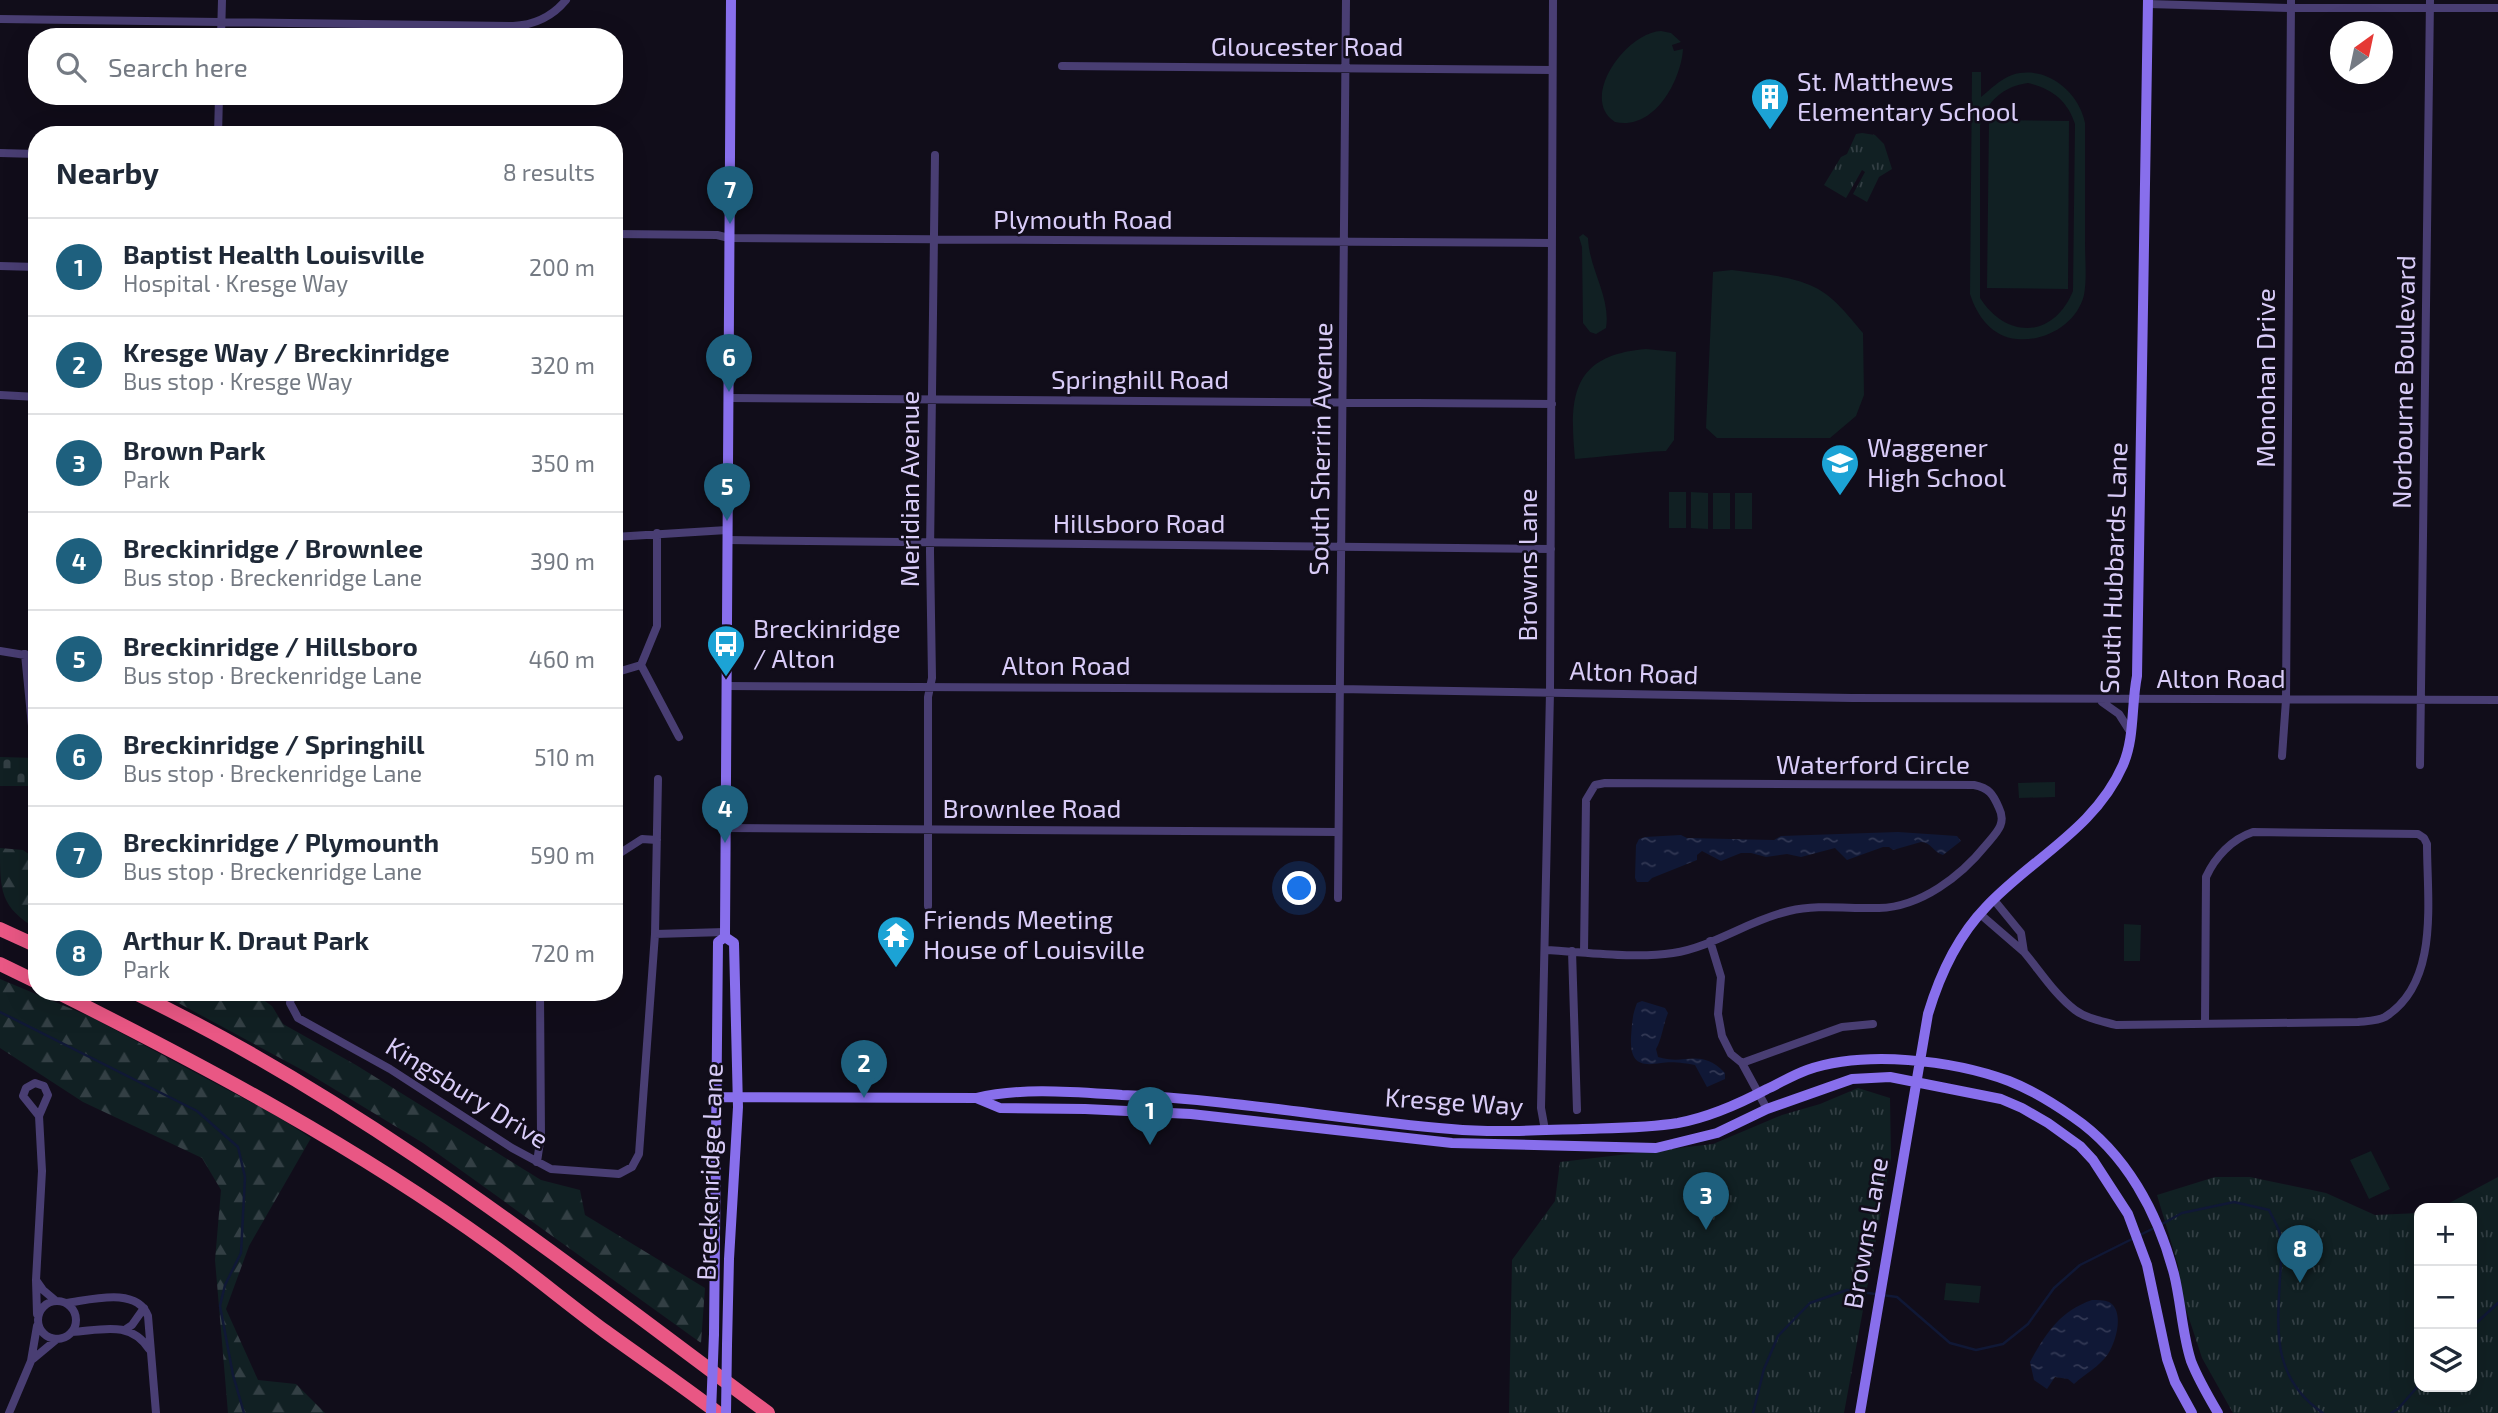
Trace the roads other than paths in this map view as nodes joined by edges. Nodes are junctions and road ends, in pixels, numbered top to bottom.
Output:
1 (222, 0) edge
2 (566, 0) edge
3 (731, 0) edge
4 (1346, 0) edge
5 (1553, 0) edge
6 (2148, 2) edge
7 (2291, 4) edge
8 (2430, 4) edge
9 (2498, 8) edge
10 (0, 19) edge
11 (222, 22) junction
12 (222, 28) edge
13 (1062, 66) dead end
14 (1345, 68) junction
15 (1552, 70) junction
16 (219, 105) edge
17 (218, 126) edge
18 (0, 153) edge
19 (28, 154) edge
20 (935, 155) dead end
21 (623, 234) edge
22 (729, 238) junction
23 (934, 240) junction
24 (1343, 243) junction
25 (1551, 243) junction
26 (0, 266) edge
27 (28, 267) edge
28 (0, 395) edge
29 (28, 397) edge
30 (729, 398) junction
31 (932, 399) junction
32 (1343, 403) junction
33 (1552, 404) junction
34 (657, 533) junction
35 (727, 535) junction
36 (623, 536) edge
37 (931, 543) junction
38 (1341, 546) junction
39 (1551, 549) junction
40 (0, 651) edge
41 (25, 654) junction
42 (28, 655) edge
43 (641, 665) junction
44 (623, 670) edge
45 (28, 685) edge
46 (726, 686) junction
47 (930, 686) junction
48 (1339, 689) junction
49 (1550, 692) junction
50 (2100, 700) junction
51 (2132, 700) junction
52 (2286, 700) junction
53 (2422, 700) junction
54 (2498, 700) edge
55 (2131, 733) junction
56 (679, 737) dead end
57 (2283, 757) dead end
58 (2420, 765) dead end
59 (658, 779) dead end
60 (725, 828) junction
61 (927, 829) junction
62 (1338, 832) junction
63 (657, 840) junction
64 (623, 851) edge
65 (1338, 898) dead end
66 (1994, 900) junction
67 (928, 906) dead end
68 (1980, 914) junction
69 (0, 929) edge
70 (655, 934) junction
71 (725, 934) junction
72 (1710, 941) junction
73 (28, 942) edge
74 (1545, 950) junction
75 (1572, 951) junction
76 (1584, 952) junction
77 (2024, 952) junction
78 (0, 964) edge
79 (28, 978) edge
80 (74, 1001) edge
81 (150, 1001) edge
82 (290, 1001) edge
83 (540, 1001) edge
84 (1873, 1024) dead end
85 (2205, 1024) junction
86 (1920, 1062) junction
87 (1742, 1063) junction
88 (1917, 1081) junction
89 (1758, 1094) junction
90 (717, 1097) junction
91 (738, 1097) junction
92 (976, 1098) junction
93 (1767, 1109) junction
94 (1577, 1110) dead end
95 (39, 1116) dead end
96 (1545, 1130) junction
97 (537, 1162) junction
98 (36, 1280) junction
99 (56, 1301) junction
100 (66, 1303) junction
101 (144, 1308) junction
102 (37, 1320) junction
103 (126, 1329) junction
104 (72, 1332) junction
105 (57, 1339) junction
106 (150, 1352) junction
107 (31, 1361) junction
108 (9, 1413) edge
109 (156, 1413) edge
110 (711, 1413) edge
111 (718, 1413) edge
112 (726, 1413) edge
113 (768, 1413) edge
114 (1860, 1413) edge
115 (2192, 1413) edge
116 (2218, 1413) edge

1 - 11 street
2 - 11 street
3 - 22 street, Breckenridge Lane
4 - 14 street, South Sherrin Avenue
5 - 15 street, Browns Lane
6 - 7 street
6 - 51 street, South Hubbards Lane
7 - 8 street
7 - 52 street, Monohan Drive
8 - 9 street
8 - 53 street, Norbourne Boulevard
10 - 11 street
11 - 12 street
13 - 14 street, Gloucester Road
14 - 15 street, Gloucester Road
14 - 24 street, South Sherrin Avenue
15 - 25 street, Browns Lane
16 - 17 street
18 - 19 street
20 - 23 street, Meridian Avenue
21 - 22 street, Plymouth Road
22 - 23 street, Plymouth Road
22 - 30 street, Breckenridge Lane
23 - 24 street, Plymouth Road
23 - 31 street, Meridian Avenue
24 - 25 street, Plymouth Road
24 - 32 street, South Sherrin Avenue
25 - 33 street, Browns Lane
26 - 27 street
28 - 29 street
30 - 31 street, Springhill Road
30 - 35 street, Breckenridge Lane
31 - 32 street, Springhill Road
31 - 37 street, Meridian Avenue
32 - 33 street, Springhill Road
32 - 38 street, South Sherrin Avenue
33 - 39 street, Browns Lane
34 - 35 street, Hillsboro Road
34 - 36 street, Hillsboro Road
34 - 43 street
35 - 37 street, Hillsboro Road
35 - 46 street, Breckenridge Lane
37 - 38 street, Hillsboro Road
37 - 47 street, Meridian Avenue
38 - 39 street, Hillsboro Road
38 - 48 street, South Sherrin Avenue
39 - 49 street, Browns Lane
40 - 41 street
41 - 42 street
41 - 45 street
43 - 44 street
43 - 56 street
46 - 47 street, Alton Road
46 - 60 street, Breckenridge Lane
47 - 48 street, Alton Road
47 - 61 street, Meridian Avenue
48 - 49 street, Alton Road
48 - 62 street, South Sherrin Avenue
49 - 50 street, Alton Road
49 - 74 street, Browns Lane
50 - 51 street, Alton Road
50 - 55 street
51 - 52 street, Alton Road
51 - 55 street, South Hubbards Lane
52 - 53 street, Alton Road
52 - 57 street, Monohan Drive
53 - 54 street, Alton Road
53 - 58 street, Norbourne Boulevard
55 - 66 street, South Hubbards Lane
59 - 63 street
60 - 61 street, Brownlee Road
60 - 71 street, Breckenridge Lane
61 - 62 street, Brownlee Road
61 - 67 street, Meridian Avenue
62 - 65 street, South Sherrin Avenue
63 - 64 street
63 - 70 street
66 - 68 street, South Hubbards Lane
66 - 77 street
68 - 77 street
68 - 86 street, South Hubbards Lane
69 - 73 highway
70 - 71 street
70 - 97 street, Kingsbury Drive
71 - 90 street, Breckenridge Lane
71 - 91 street, Breckenridge Lane
72 - 76 street, Waterford Circle
72 - 76 street, Waterford Circle
72 - 87 street
74 - 75 street, Waterford Circle
74 - 96 street, Browns Lane
75 - 76 street, Waterford Circle
75 - 94 street
77 - 85 street
78 - 79 highway
80 - 111 highway
81 - 113 highway
82 - 97 street, Kingsbury Drive
83 - 97 street
84 - 87 street
85 - 85 street
86 - 88 street, Browns Lane
86 - 89 street, Kresge Way
86 - 116 street, Kresge Way
87 - 89 street
88 - 93 street, Kresge Way
88 - 114 street, Browns Lane
88 - 115 street, Kresge Way
89 - 93 street
89 - 96 street, Kresge Way
90 - 91 street, Kresge Way
90 - 110 street, Breckenridge Lane, bridge
91 - 92 street, Kresge Way
91 - 112 street, Breckenridge Lane, bridge
92 - 93 street, Kresge Way
92 - 96 street, Kresge Way
95 - 98 street
98 - 99 street
98 - 102 street
99 - 100 street
99 - 102 street
100 - 101 street
100 - 104 street
101 - 103 street
101 - 106 street
102 - 105 street
102 - 107 street
103 - 104 street
103 - 106 street
104 - 105 street
105 - 107 street
106 - 109 street
107 - 108 street

